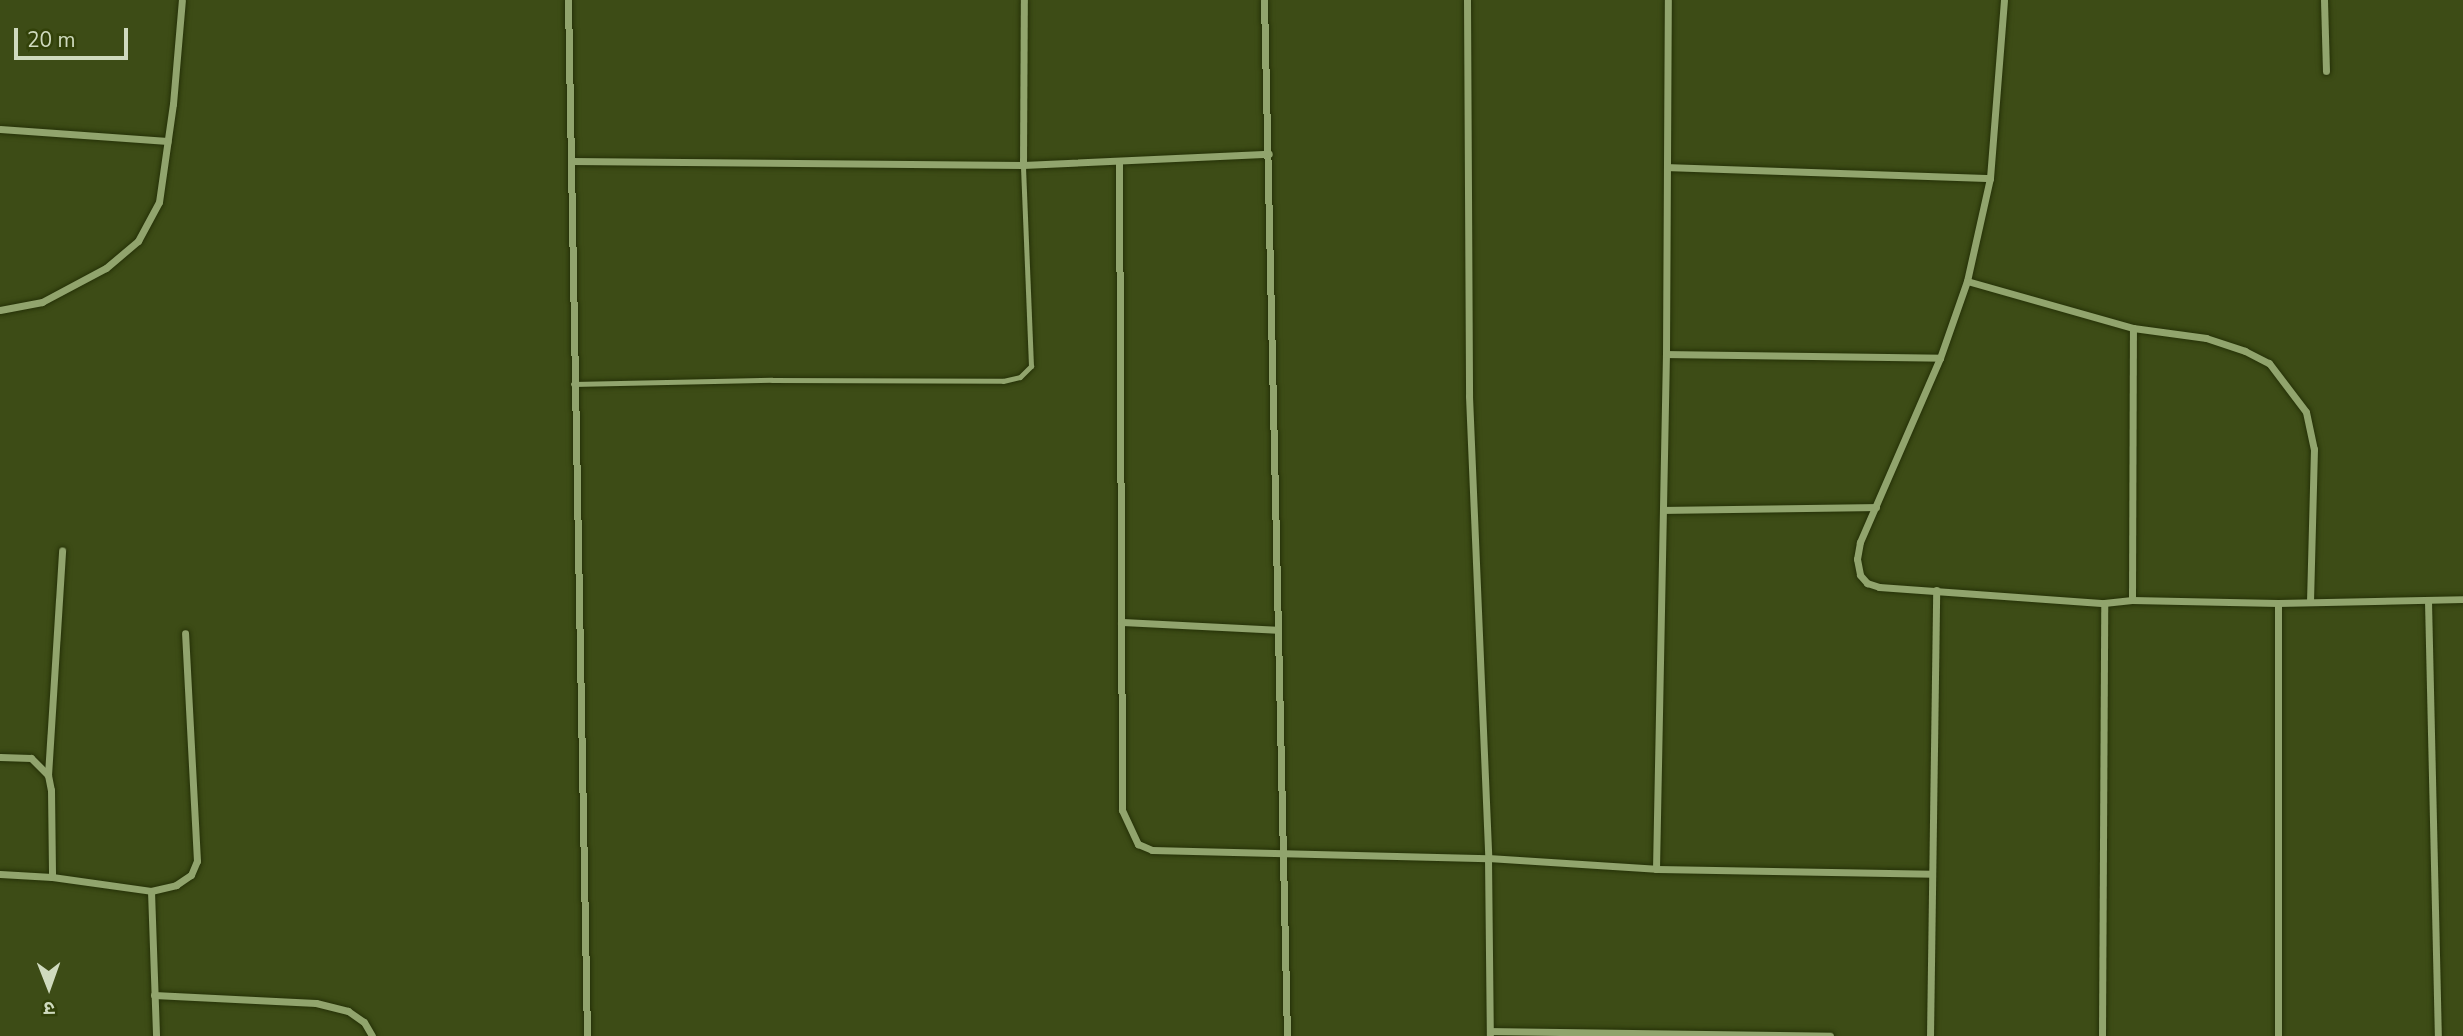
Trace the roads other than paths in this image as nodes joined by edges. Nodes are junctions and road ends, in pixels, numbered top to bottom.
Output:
1 (182, 0) edge
2 (568, 0) edge
3 (1024, 0) edge
4 (1264, 0) edge
5 (1467, 0) edge
6 (1668, 0) edge
7 (2004, 0) edge
8 (2324, 0) edge
9 (2326, 71) dead end
10 (0, 129) edge
11 (168, 141) junction
12 (1269, 154) junction
13 (571, 161) junction
14 (1119, 162) junction
15 (1023, 165) junction
16 (1668, 167) junction
17 (1990, 178) junction
18 (1967, 281) junction
19 (0, 310) edge
20 (2133, 328) junction
21 (1666, 354) junction
22 (1940, 358) junction
23 (573, 384) junction
24 (1875, 507) junction
25 (1663, 510) junction
26 (62, 550) dead end
27 (1936, 590) junction
28 (2132, 600) junction
29 (2463, 600) edge
30 (2310, 601) junction
31 (2428, 601) junction
32 (2104, 603) junction
33 (2278, 603) junction
34 (1121, 622) junction
35 (1278, 630) junction
36 (185, 633) dead end
37 (0, 757) edge
38 (48, 775) junction
39 (1282, 851) junction
40 (1488, 859) junction
41 (1656, 869) junction
42 (1932, 873) junction
43 (0, 874) edge
44 (52, 877) junction
45 (151, 891) junction
46 (155, 995) junction
47 (1490, 1033) edge
48 (156, 1036) edge
49 (372, 1036) edge
50 (587, 1036) edge
51 (1287, 1036) edge
52 (1830, 1036) edge
53 (1930, 1036) edge
54 (2102, 1036) edge
55 (2278, 1036) edge
56 (2438, 1036) edge

1 - 11 street
2 - 13 street
3 - 15 street
4 - 12 street
5 - 40 street
6 - 16 street
7 - 17 street
8 - 9 street
10 - 11 street
11 - 19 street
12 - 14 street
12 - 35 street
13 - 15 street
13 - 23 street
14 - 15 street
14 - 34 street
15 - 23 lane
16 - 17 street
16 - 21 street
17 - 18 street
18 - 20 street
18 - 22 street
20 - 28 street
20 - 30 street
21 - 22 street
21 - 25 street
22 - 24 street
23 - 50 street
24 - 25 street
24 - 27 street
25 - 41 street
26 - 38 street
27 - 32 street
27 - 42 street
28 - 32 street
28 - 33 street
29 - 31 street
30 - 31 street
30 - 33 street
31 - 56 street
32 - 54 street
33 - 55 street
34 - 35 street
34 - 39 street
35 - 39 street
36 - 45 street
37 - 38 street
38 - 44 street
39 - 40 street
39 - 51 street
40 - 41 street
40 - 47 street
41 - 42 street
42 - 53 street
43 - 44 street
44 - 45 street
45 - 46 street
46 - 48 street
46 - 49 street
47 - 52 street

